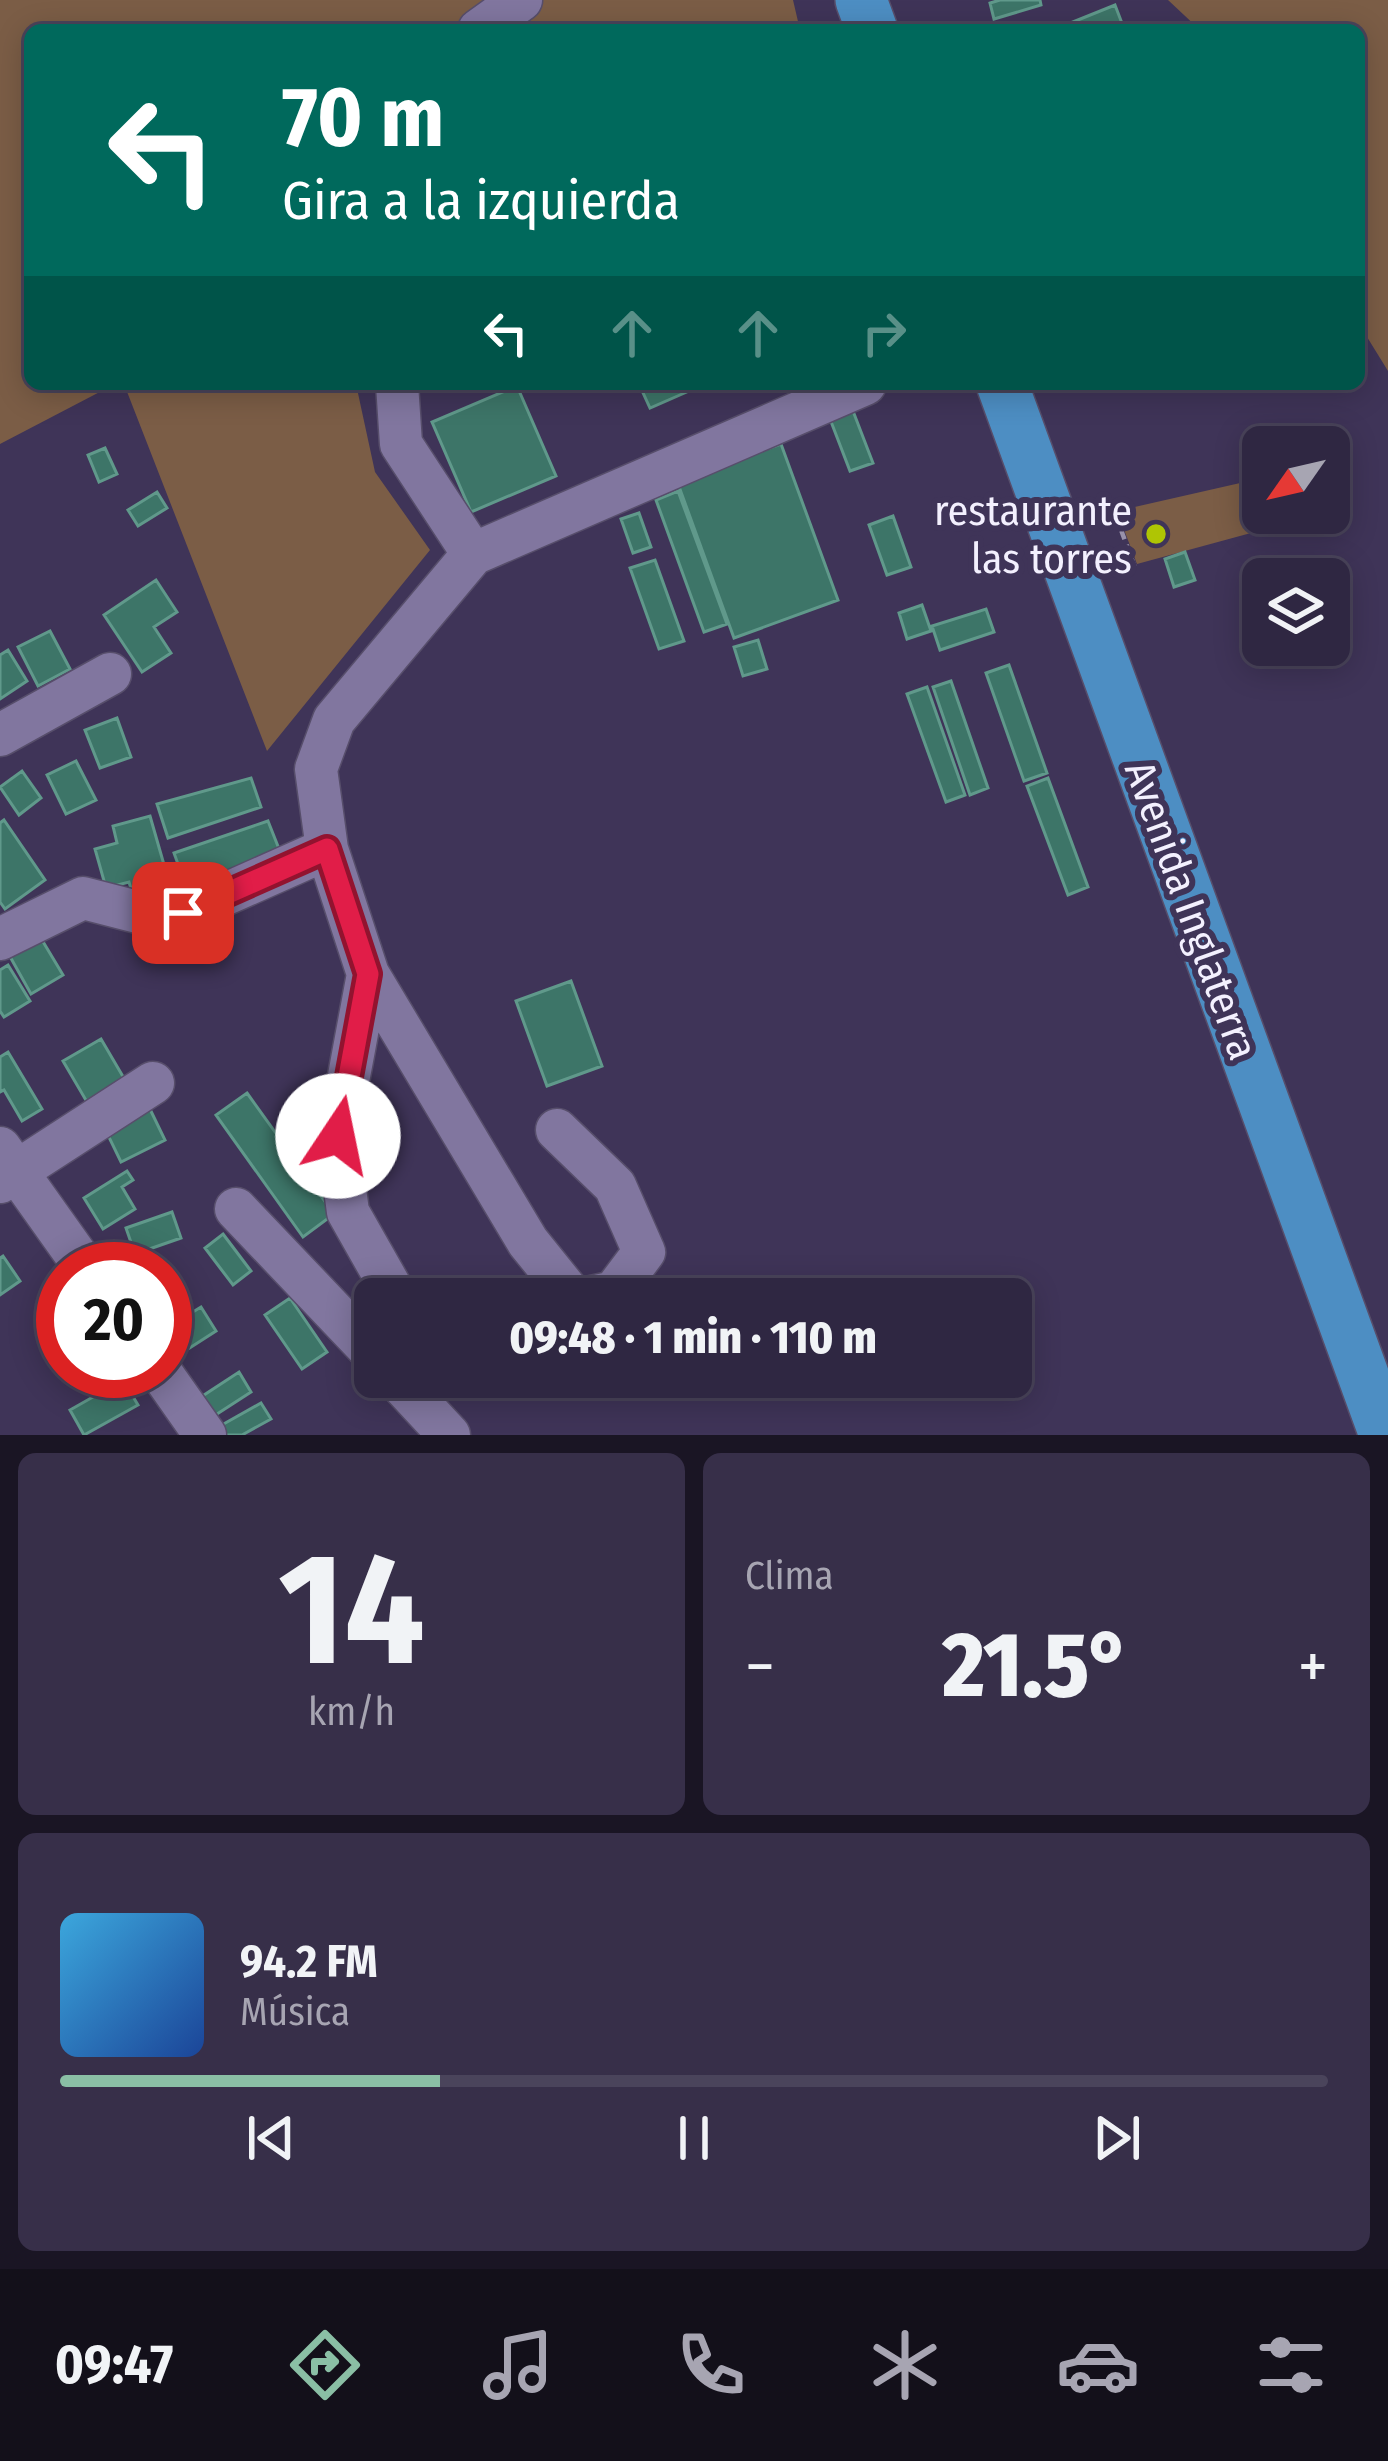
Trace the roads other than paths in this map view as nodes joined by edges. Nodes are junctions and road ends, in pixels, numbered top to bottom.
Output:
1 (521, 0) edge
2 (487, 24) edge
3 (397, 390) edge
4 (851, 390) edge
5 (1004, 390) edge
6 (473, 554) junction
7 (110, 674) dead end
8 (0, 735) edge
9 (327, 849) junction
10 (16, 930) edge
11 (368, 974) junction
12 (153, 1083) dead end
13 (557, 1130) dead end
14 (5, 1167) edge
15 (236, 1209) dead end
16 (65, 1242) edge
17 (385, 1278) edge
18 (557, 1278) edge
19 (624, 1278) edge
20 (354, 1333) edge
21 (179, 1398) edge
22 (414, 1398) edge
23 (205, 1435) edge
24 (448, 1435) edge
25 (1385, 1435) edge

1 - 2 street
3 - 6 street
4 - 6 street
5 - 25 main road, Avenida Inglaterra
6 - 9 street
7 - 8 street
9 - 10 street
9 - 11 street
11 - 17 street
11 - 18 street
12 - 14 street
13 - 19 street
14 - 16 street
15 - 20 street
21 - 23 street
22 - 24 street

